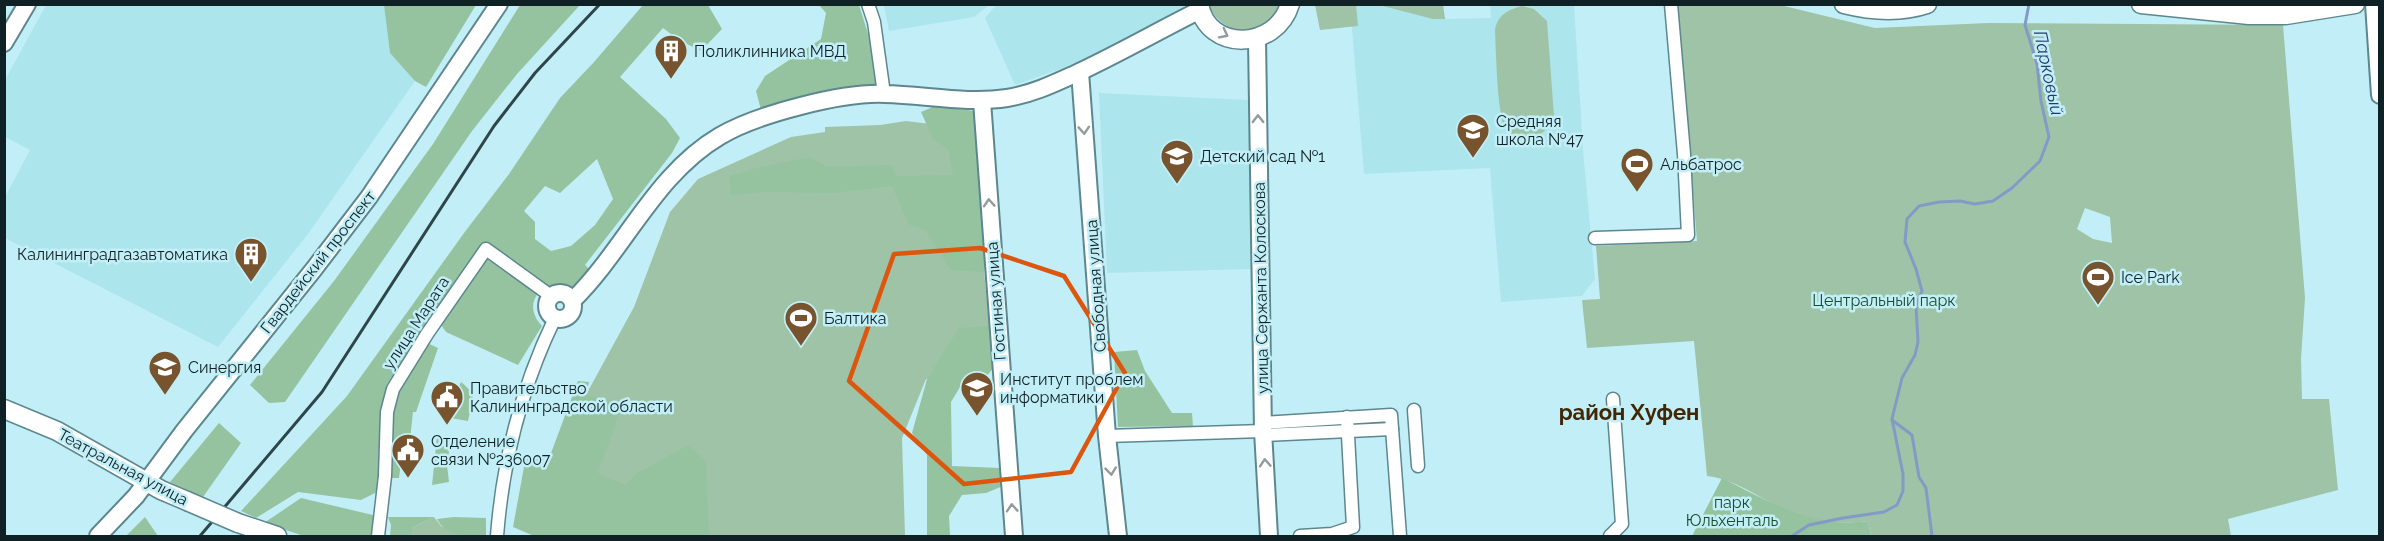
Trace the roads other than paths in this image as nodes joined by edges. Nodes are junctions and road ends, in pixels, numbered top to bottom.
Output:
1 (27, 4) edge
2 (499, 4) edge
3 (868, 4) edge
4 (1290, 4) edge
5 (1671, 4) edge
6 (1844, 4) edge
7 (1927, 4) edge
8 (2141, 4) edge
9 (2355, 4) edge
10 (1200, 7) edge
11 (2376, 12) edge
12 (1257, 39) junction
13 (4, 43) edge
14 (1080, 72) junction
15 (884, 94) junction
16 (2379, 95) edge
17 (982, 101) junction
18 (1595, 238) dead end
19 (551, 296) junction
20 (573, 300) junction
21 (555, 318) junction
22 (1613, 399) dead end
23 (4, 409) edge
24 (1414, 411) dead end
25 (1347, 417) junction
26 (4, 420) edge
27 (1392, 429) junction
28 (1263, 430) junction
29 (1347, 431) junction
30 (1107, 436) junction
31 (1418, 466) dead end
32 (144, 484) junction
33 (241, 531) edge
34 (98, 537) edge
35 (276, 537) edge
36 (378, 537) edge
37 (497, 537) edge
38 (1014, 537) edge
39 (1118, 537) edge
40 (1269, 537) edge
41 (1300, 537) edge
42 (1400, 537) edge
43 (1610, 537) edge

1 - 13 main road
2 - 32 main road, Гвардейский проспект
3 - 15 street
4 - 12 main road
5 - 18 street
6 - 7 main road
8 - 9 main road
10 -> 12 main road
10 - 14 main road
11 - 16 main road
28 -> 12 main road, улица Сержанта Колоскова
14 - 17 main road
14 -> 30 main road, Свободная улица
15 - 17 main road
15 - 20 main road
38 -> 17 main road, Гостиная улица
19 - 20 main road
19 - 21 main road
19 - 36 street, улица Марата
20 - 21 main road
21 - 37 street
22 - 43 street
23 - 32 main road, Театральная улица
24 - 31 street
25 - 27 street
25 - 28 street
25 - 29 street
26 - 32 main road, Театральная улица
27 - 29 street
27 - 42 street
28 - 29 street
28 - 30 street
40 -> 28 main road, улица Сержанта Колоскова
29 - 41 street
30 -> 39 main road, Свободная улица
32 - 33 main road, Театральная улица
32 - 34 main road, Гвардейский проспект
33 - 35 main road, Театральная улица

